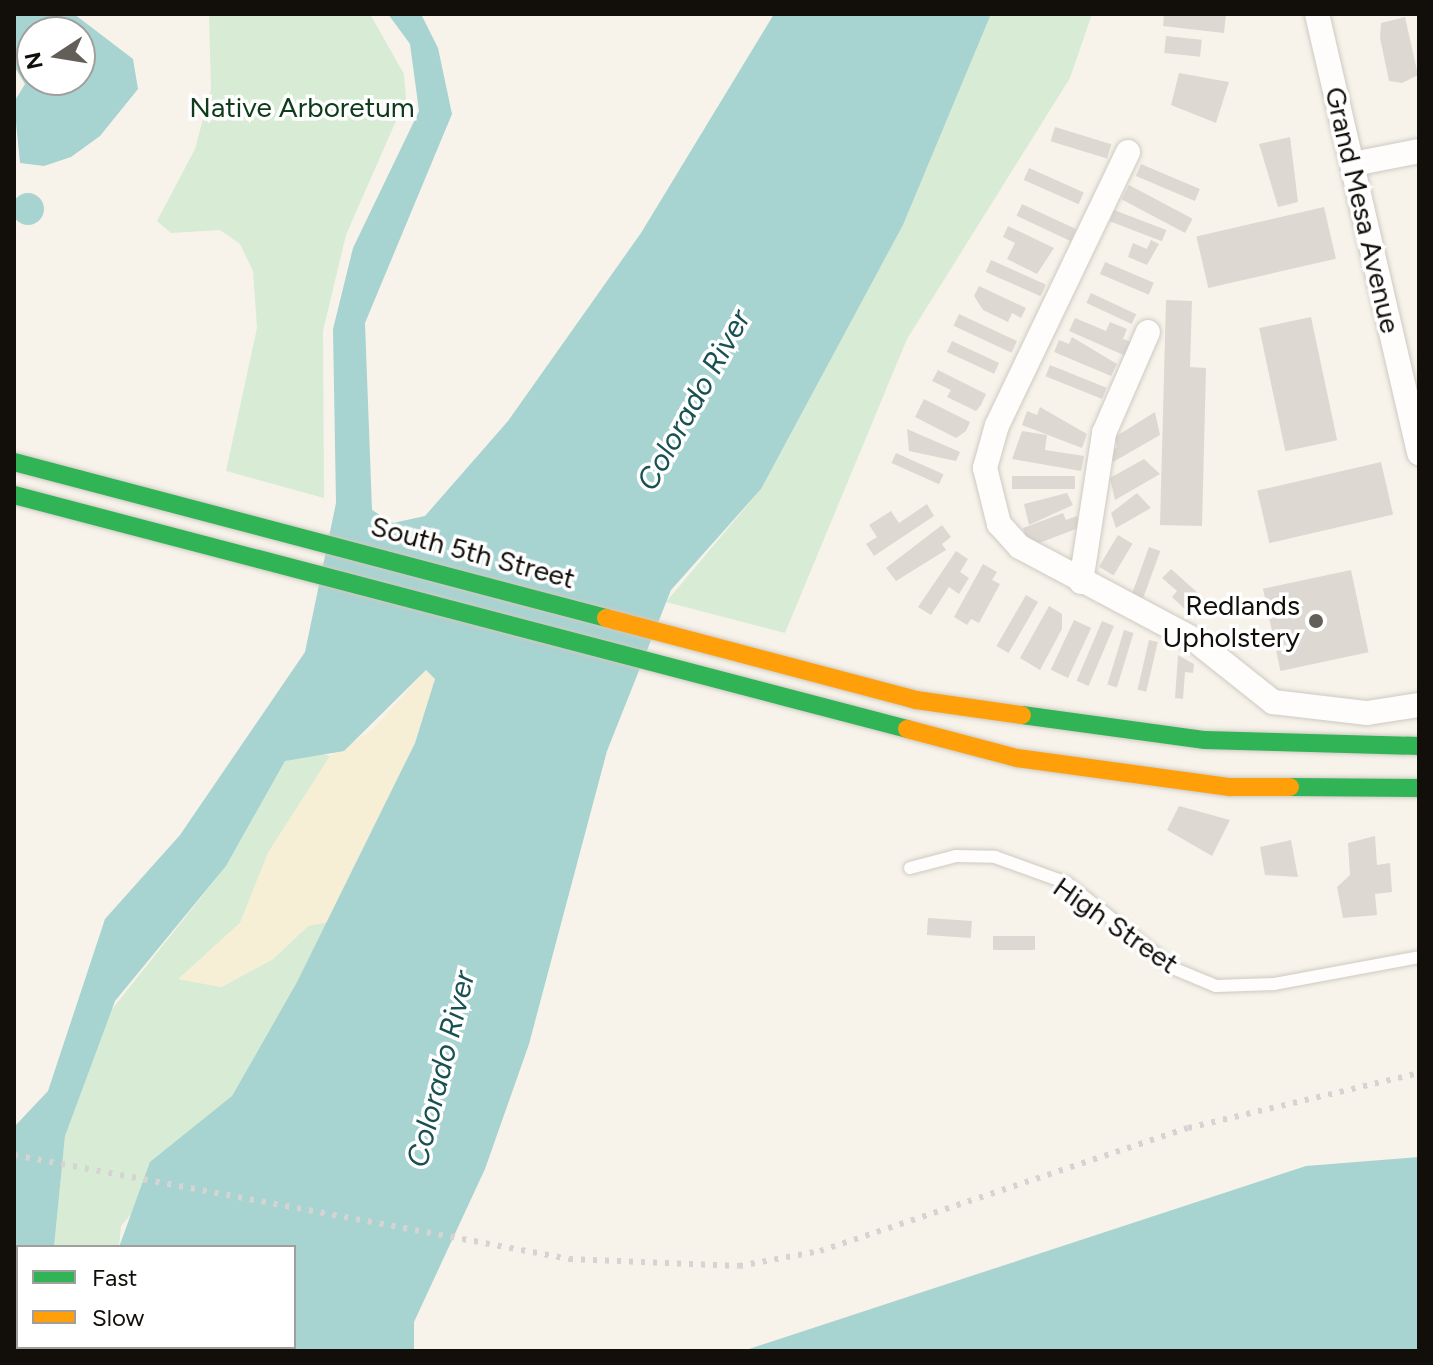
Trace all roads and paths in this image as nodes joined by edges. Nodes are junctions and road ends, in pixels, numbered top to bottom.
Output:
1 (1317, 14) edge
2 (1419, 151) edge
3 (1128, 152) dead end
4 (1353, 164) junction
5 (1148, 332) dead end
6 (1419, 453) edge
7 (14, 462) edge
8 (14, 495) edge
9 (1081, 582) junction
10 (1419, 705) edge
11 (1419, 746) edge
12 (1017, 758) junction
13 (1419, 774) edge
14 (1419, 788) edge
15 (910, 868) dead end
16 (1419, 957) edge

1 - 4 street, Grand Mesa Avenue
2 - 4 street
3 - 9 street
4 - 6 street, Grand Mesa Avenue
5 - 9 street
7 - 11 highway, South 5th Street
8 - 12 highway
9 - 10 street
12 - 13 highway
12 - 14 highway
15 - 16 lane, High Street

